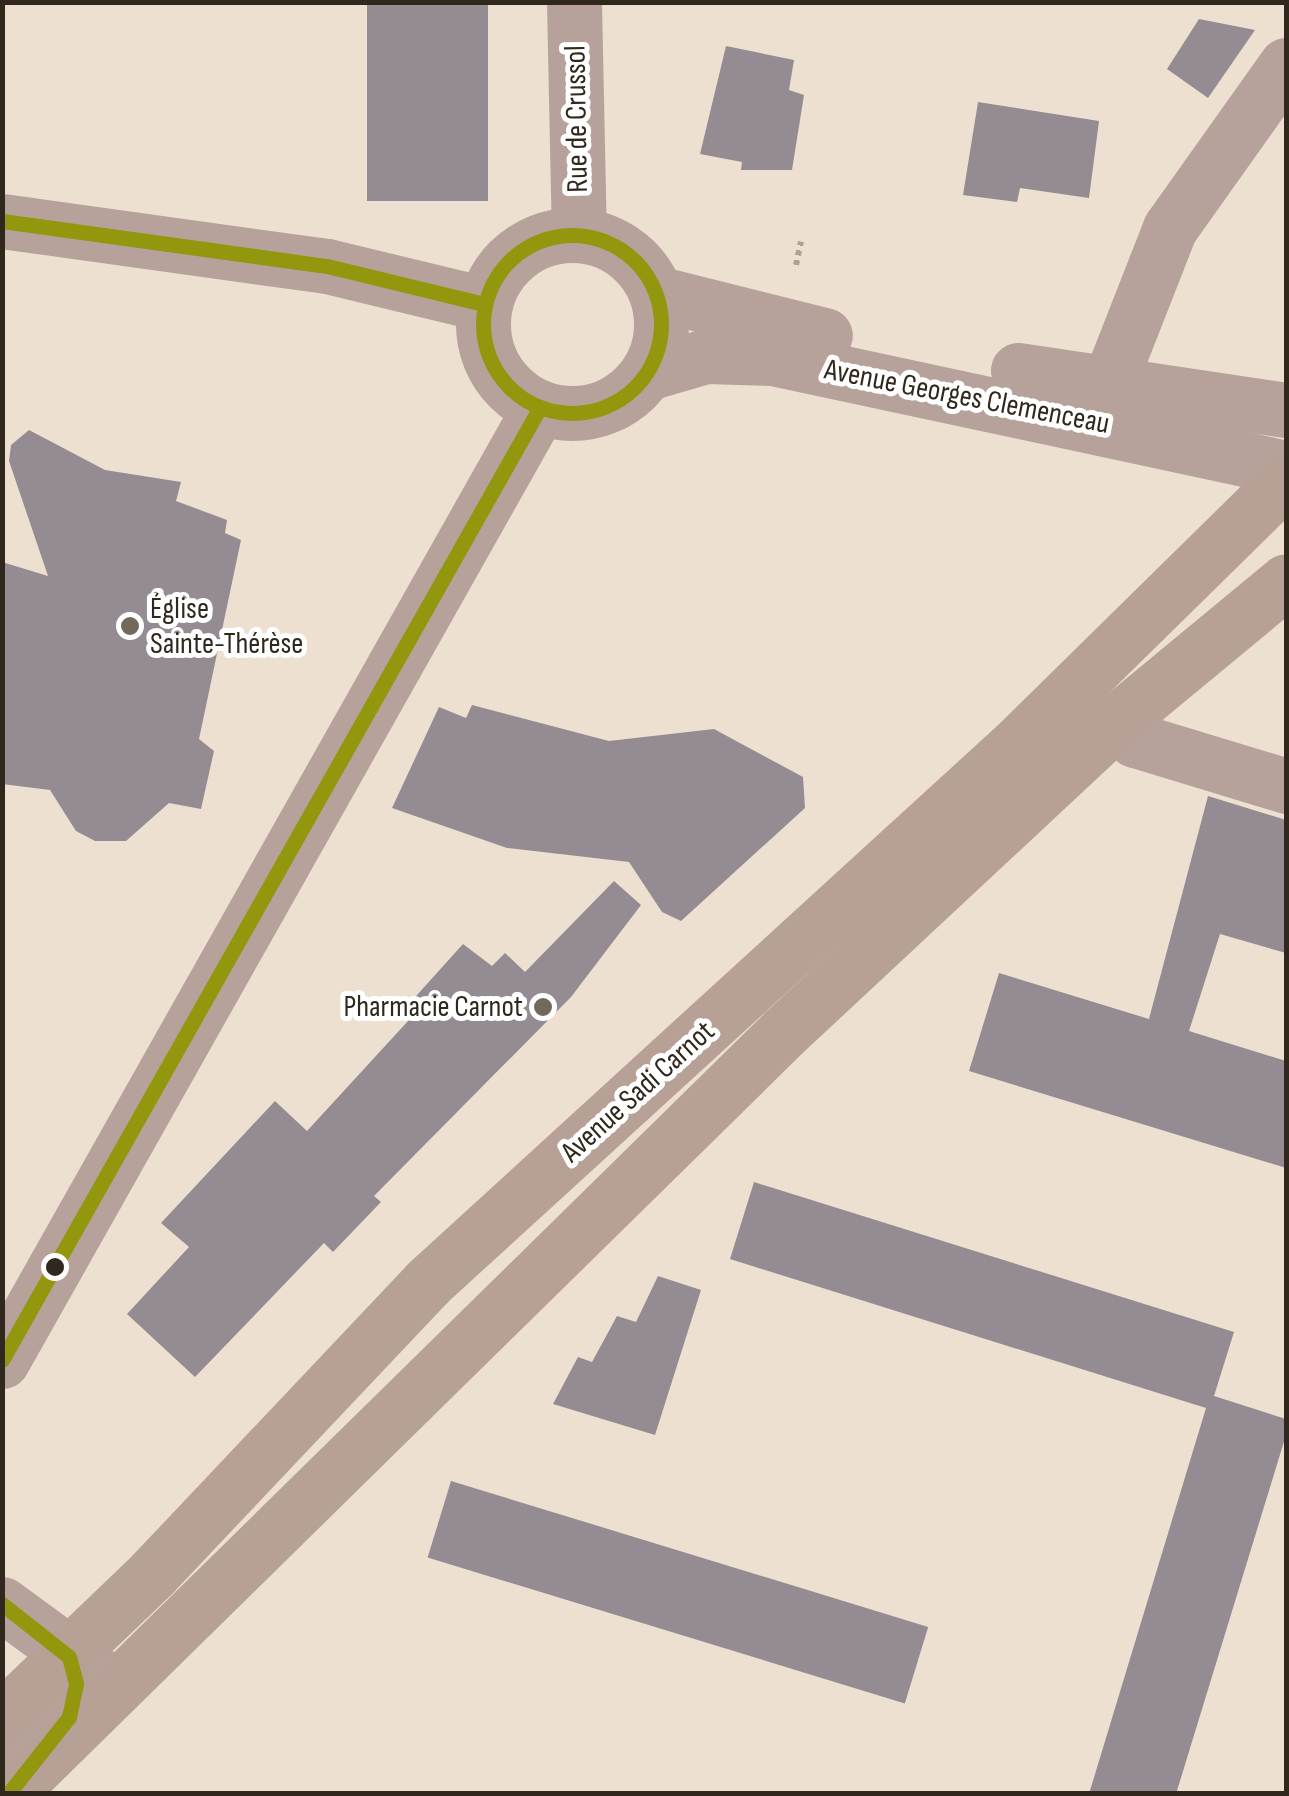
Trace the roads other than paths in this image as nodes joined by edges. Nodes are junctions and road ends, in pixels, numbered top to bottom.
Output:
1 (574, 2) edge
2 (1286, 66) edge
3 (2, 222) edge
4 (579, 235) junction
5 (2, 238) edge
6 (93, 238) junction
7 (656, 292) junction
8 (484, 304) junction
9 (647, 372) junction
10 (1108, 386) junction
11 (540, 407) junction
12 (1286, 410) edge
13 (1286, 468) edge
14 (1286, 480) edge
15 (1286, 581) edge
16 (1117, 721) junction
17 (1275, 783) edge
18 (2, 1361) edge
19 (2, 1604) edge
20 (68, 1657) junction
21 (114, 1686) junction
22 (68, 1717) junction
23 (2, 1718) edge
24 (8, 1775) edge

1 - 4 street, Rue de Crussol
2 - 10 street
3 - 6 street
4 - 7 street
4 - 8 street
5 - 6 street
6 - 8 street
7 - 9 street
7 - 10 street, Avenue Georges Clemenceau
8 - 11 street
9 - 11 street
9 - 13 street, Avenue Georges Clemenceau
10 - 12 street, Avenue Georges Clemenceau
11 - 18 street
14 - 20 main road, Avenue Sadi Carnot
15 - 16 main road, Avenue Sadi Carnot
16 - 17 street
16 - 21 main road, Avenue Sadi Carnot
19 - 20 street
20 - 21 street
20 - 22 street
20 - 23 main road, Avenue Sadi Carnot
21 - 22 street
21 - 24 main road, Avenue Sadi Carnot
22 - 24 street

